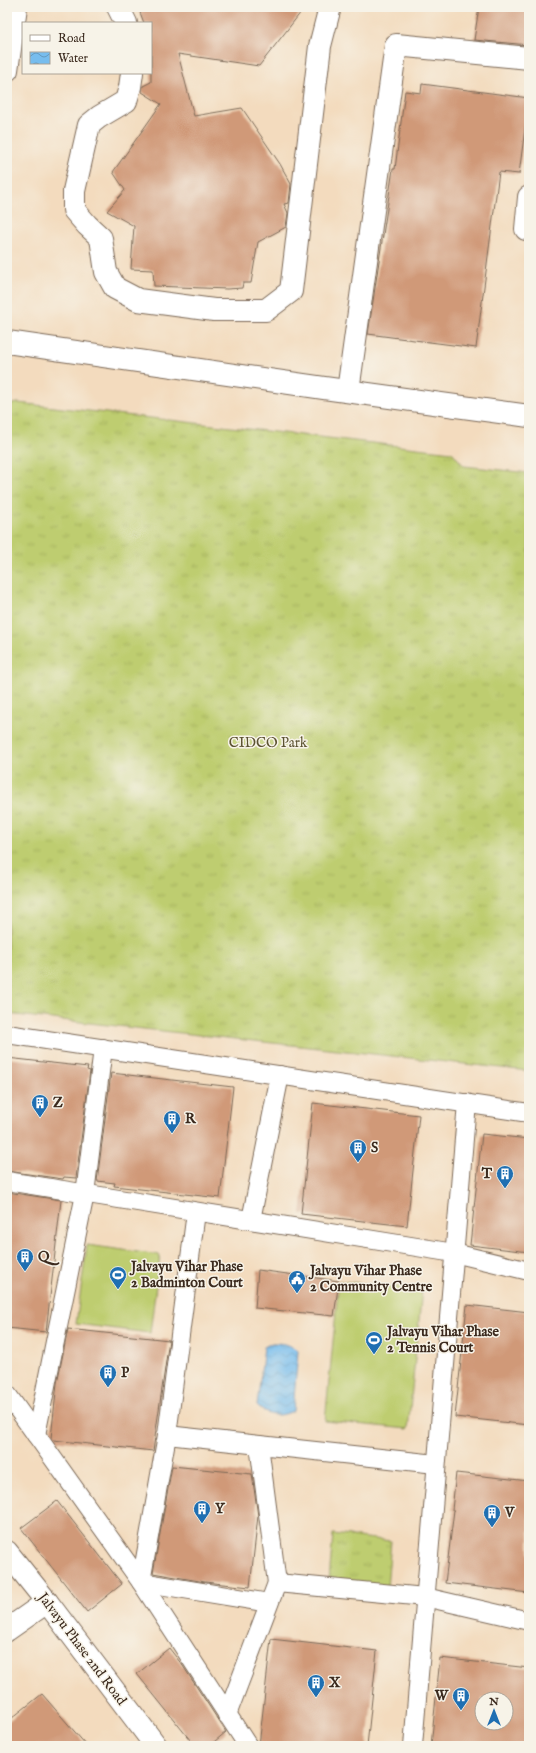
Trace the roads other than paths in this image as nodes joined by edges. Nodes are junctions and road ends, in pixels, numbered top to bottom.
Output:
1 (16, 7) edge
2 (118, 7) edge
3 (316, 7) edge
4 (330, 7) edge
5 (126, 22) edge
6 (320, 46) junction
7 (529, 58) edge
8 (7, 70) edge
9 (132, 74) edge
10 (529, 197) edge
11 (529, 229) edge
12 (7, 342) edge
13 (348, 392) junction
14 (529, 416) edge
15 (7, 1034) edge
16 (103, 1048) junction
17 (280, 1075) junction
18 (467, 1103) junction
19 (529, 1113) edge
20 (7, 1181) edge
21 (85, 1194) junction
22 (196, 1212) junction
23 (251, 1220) junction
24 (454, 1253) junction
25 (529, 1271) edge
26 (7, 1394) edge
27 (36, 1435) junction
28 (167, 1435) junction
29 (259, 1445) junction
30 (436, 1464) junction
31 (7, 1552) edge
32 (141, 1582) junction
33 (277, 1583) junction
34 (425, 1597) junction
35 (47, 1602) junction
36 (269, 1603) junction
37 (529, 1622) edge
38 (7, 1630) edge
39 (227, 1715) junction
40 (156, 1746) edge
41 (248, 1746) edge
42 (413, 1746) edge

1 - 8 street
2 - 5 street
3 - 6 street
4 - 6 street
6 - 9 street
7 - 13 street
10 - 11 street
12 - 13 street
13 - 14 street
15 - 16 lane
16 - 17 lane
16 - 21 lane
17 - 18 lane
17 - 23 lane
18 - 19 lane
18 - 24 lane
20 - 21 lane
21 - 22 lane
21 - 27 lane
22 - 23 lane
22 - 28 lane
23 - 24 lane
24 - 25 lane
24 - 30 lane
26 - 27 lane
27 - 32 lane
28 - 29 lane
28 - 32 lane
29 - 30 lane
29 - 33 lane
30 - 34 lane
31 - 35 street, Jalvayu Phase 2nd Road
32 - 36 lane
32 - 39 lane
33 - 34 lane
33 - 36 lane
34 - 37 lane
34 - 42 lane
35 - 38 street
35 - 40 street, Jalvayu Phase 2nd Road
36 - 39 lane
39 - 41 lane

